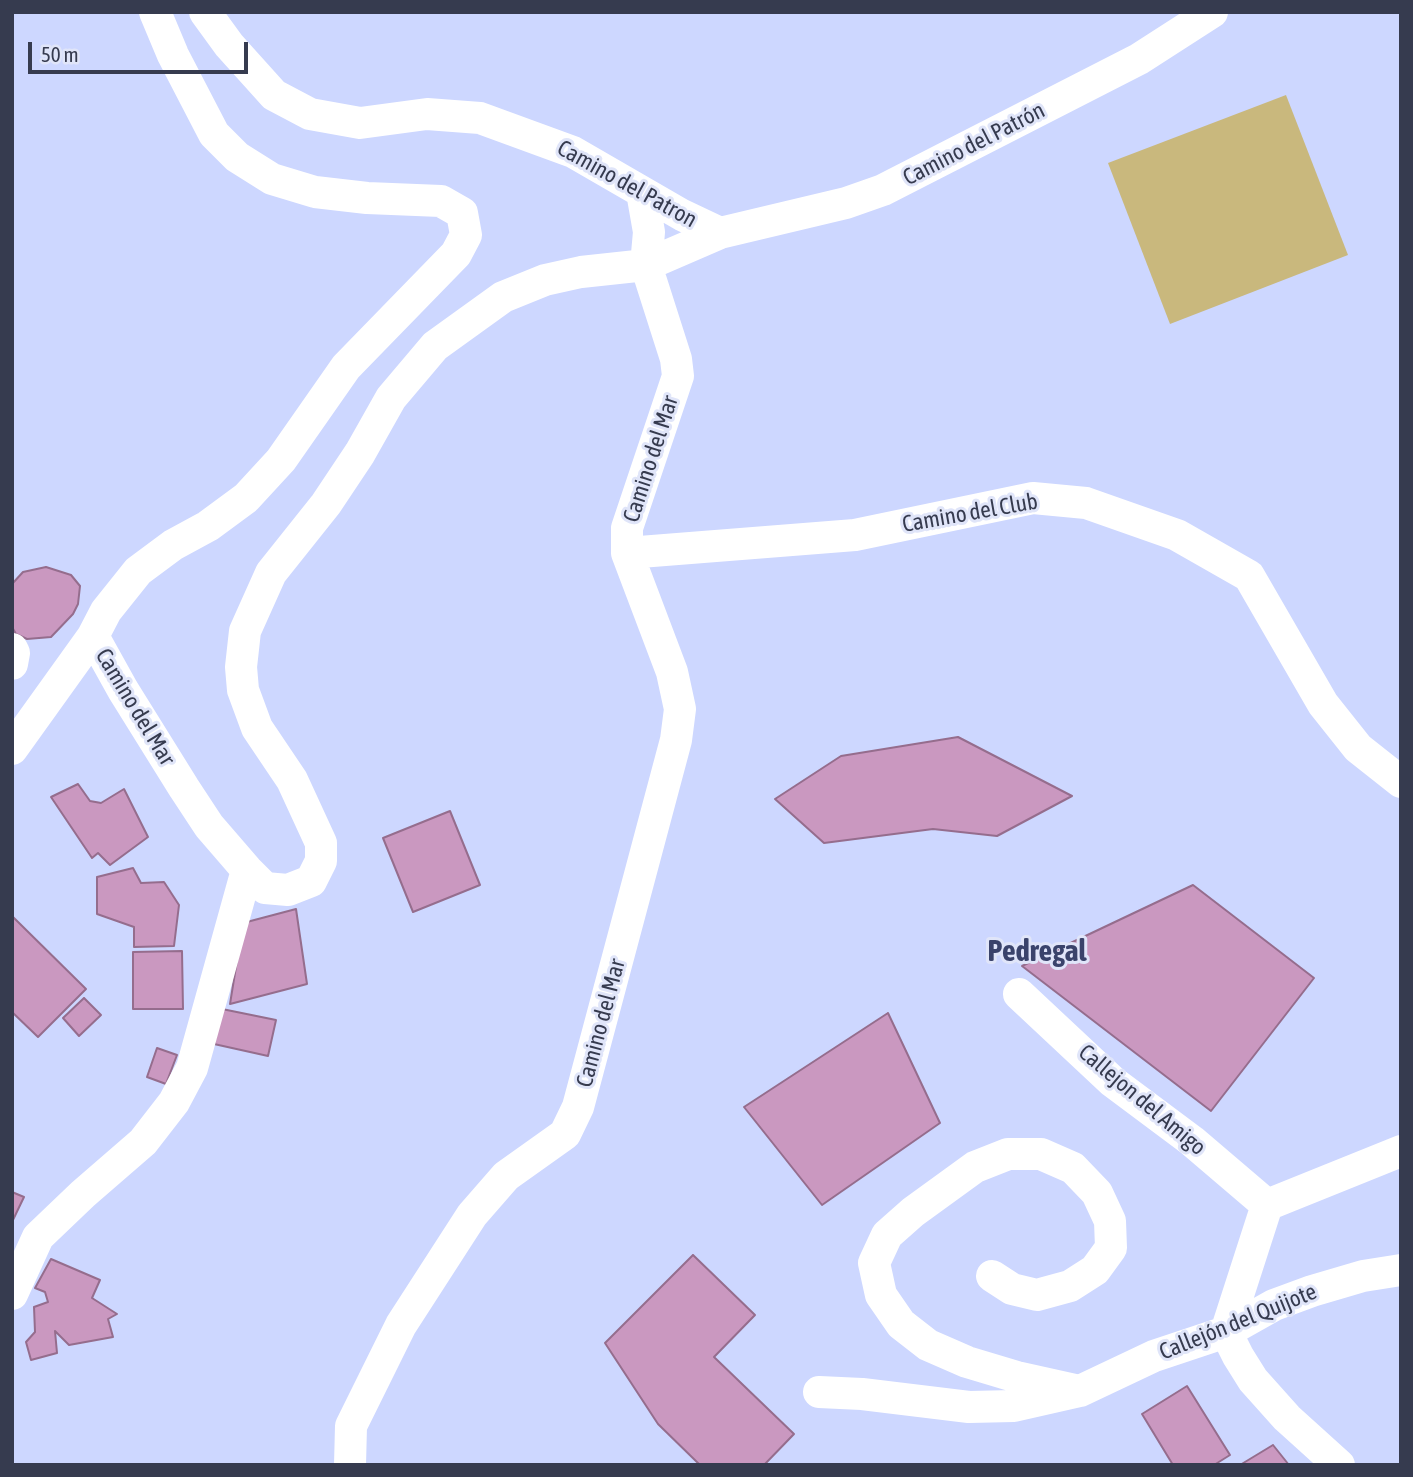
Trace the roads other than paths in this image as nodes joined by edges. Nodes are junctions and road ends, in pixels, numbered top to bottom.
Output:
1 (155, 12) edge
2 (205, 12) edge
3 (1212, 12) edge
4 (642, 192) junction
5 (720, 233) junction
6 (646, 265) junction
7 (626, 553) junction
8 (93, 636) junction
9 (12, 649) edge
10 (12, 664) edge
11 (12, 749) edge
12 (1401, 782) edge
13 (247, 870) junction
14 (1019, 994) dead end
15 (1401, 1151) edge
16 (1267, 1205) junction
17 (1401, 1270) edge
18 (992, 1276) dead end
19 (12, 1294) edge
20 (1226, 1332) junction
21 (1080, 1391) junction
22 (819, 1392) dead end
23 (350, 1465) edge
24 (1339, 1465) edge

1 - 8 street, Camino del Mar
2 - 4 street, Camino del Patron
3 - 5 street, Camino del Patrón
4 - 5 street, Camino del Patron
4 - 6 street
5 - 6 street, Camino del Patrón
6 - 7 street, Camino del Mar
6 - 13 street, Camino del Mar
7 - 12 street, Camino del Club
7 - 23 street, Camino del Mar
8 - 11 street, Camino del Mar
8 - 13 street, Camino del Mar
9 - 10 street
13 - 19 street
14 - 16 street, Callejon del Amigo
15 - 16 street
16 - 20 street
17 - 20 street, Callejón del Quijote
18 - 21 street
20 - 21 street, Callejón del Quijote
20 - 24 street
21 - 22 street, Callejón del Quijote

